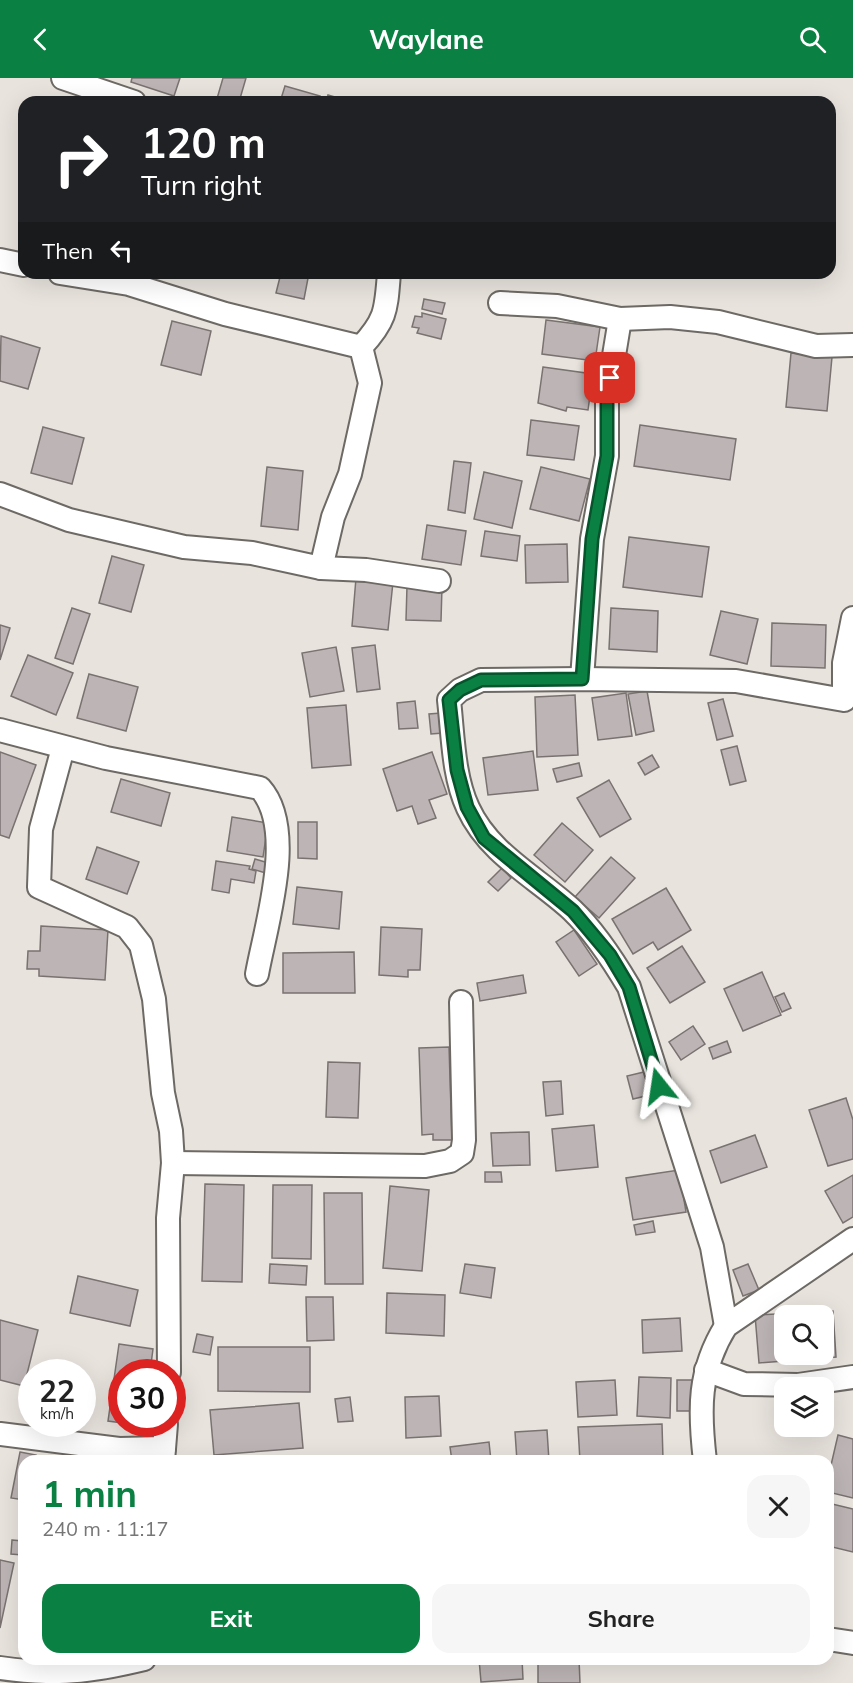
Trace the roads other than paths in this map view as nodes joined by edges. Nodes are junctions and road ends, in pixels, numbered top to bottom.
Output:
1 (63, 78) edge
2 (116, 96) edge
3 (0, 260) edge
4 (18, 264) edge
5 (98, 279) edge
6 (388, 279) edge
7 (500, 303) dead end
8 (620, 319) junction
9 (853, 345) edge
10 (361, 347) junction
11 (0, 494) edge
12 (321, 568) junction
13 (439, 581) dead end
14 (853, 618) edge
15 (582, 679) junction
16 (849, 702) edge
17 (0, 730) edge
18 (63, 748) junction
19 (257, 974) dead end
20 (461, 1002) dead end
21 (173, 1163) junction
22 (853, 1239) edge
23 (726, 1326) junction
24 (169, 1359) edge
25 (706, 1370) junction
26 (853, 1377) edge
27 (0, 1434) edge
28 (165, 1437) edge
29 (163, 1455) edge
30 (704, 1455) edge
31 (834, 1640) edge
32 (853, 1643) edge
33 (115, 1665) edge
34 (0, 1668) edge

1 - 2 street
3 - 4 street
5 - 10 street
6 - 10 street
7 - 8 street
8 - 9 street
8 - 15 street
10 - 12 street
11 - 12 street
12 - 13 street
14 - 16 street
15 - 16 street
15 - 23 street
17 - 18 street
18 - 19 street
18 - 21 street
20 - 21 street
21 - 24 street
22 - 23 street
23 - 25 street
25 - 26 street
25 - 30 street
27 - 29 street
28 - 29 street
31 - 32 street
33 - 34 street

